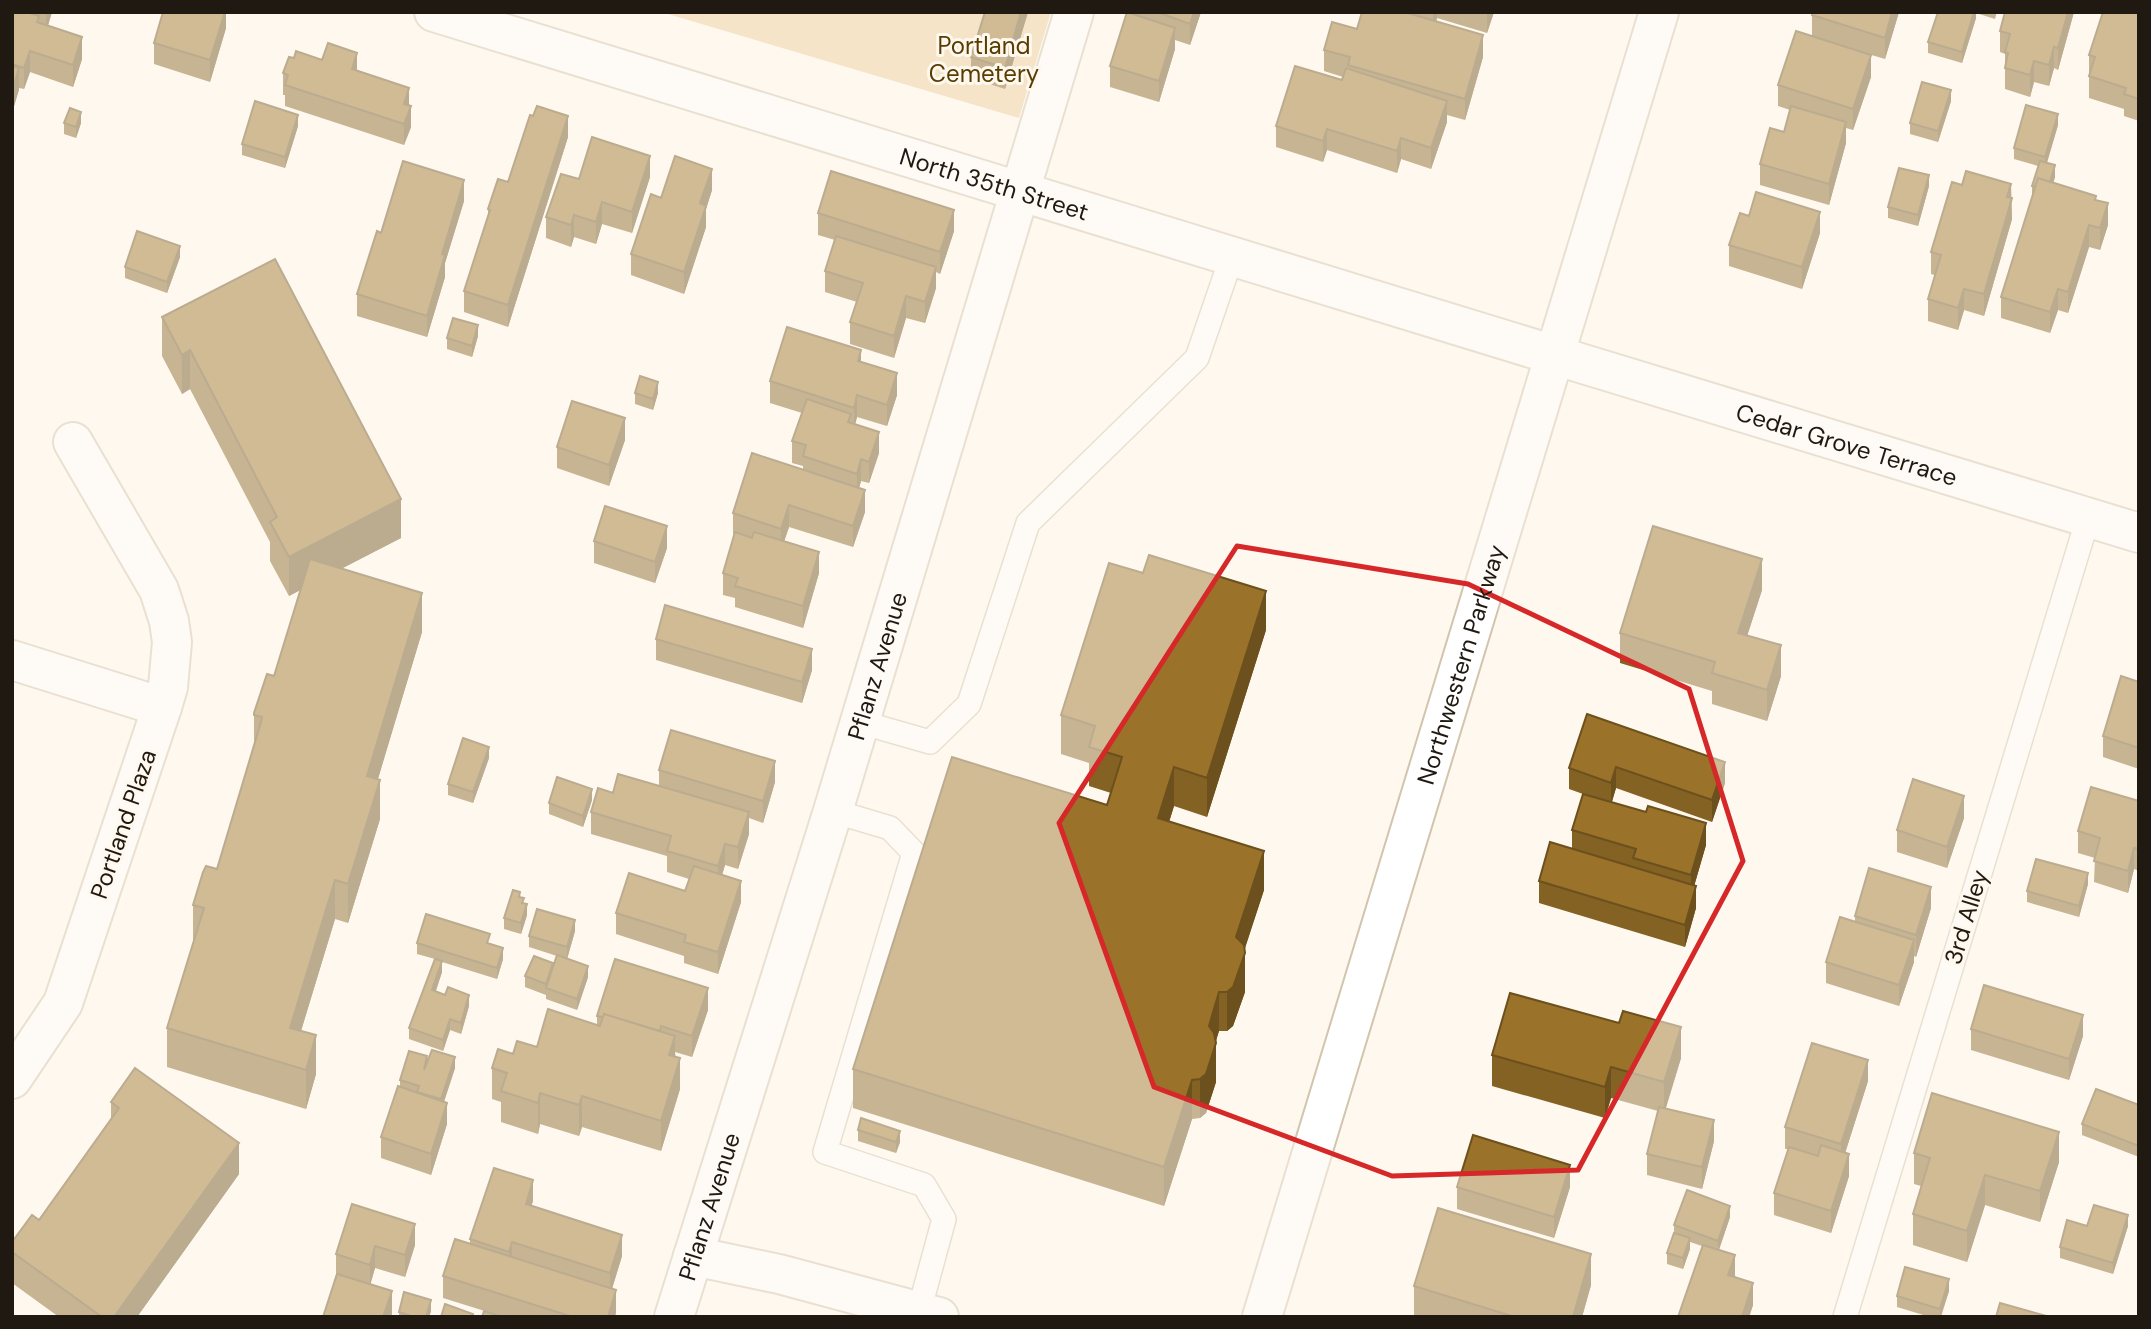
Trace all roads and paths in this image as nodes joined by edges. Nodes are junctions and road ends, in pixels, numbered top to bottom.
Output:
1 (434, 12) edge
2 (1074, 12) edge
3 (1659, 12) edge
4 (1021, 191) junction
5 (1232, 256) junction
6 (1554, 355) junction
7 (73, 442) dead end
8 (2088, 518) junction
9 (2139, 533) edge
10 (12, 660) edge
11 (162, 707) junction
12 (860, 722) junction
13 (833, 811) junction
14 (12, 1079) edge
15 (693, 1256) junction
16 (929, 1314) edge
17 (674, 1317) edge
18 (1262, 1317) edge
19 (1845, 1317) edge

1 - 4 street, North 35th Street
2 - 4 street, Pflanz Avenue
3 - 6 street, Northwestern Parkway
4 - 5 street, North 35th Street
4 - 12 street, Pflanz Avenue
5 - 6 street, North 35th Street
5 - 12 lane
6 - 8 street, Cedar Grove Terrace
6 - 18 street, Northwestern Parkway
7 - 11 street, Portland Plaza
8 - 9 street, Cedar Grove Terrace
8 - 19 lane, 3rd Alley
10 - 11 street
11 - 14 street, Portland Plaza
12 - 13 street, Pflanz Avenue
13 - 15 street, Pflanz Avenue
13 - 16 lane
15 - 16 street
15 - 17 street, Pflanz Avenue

